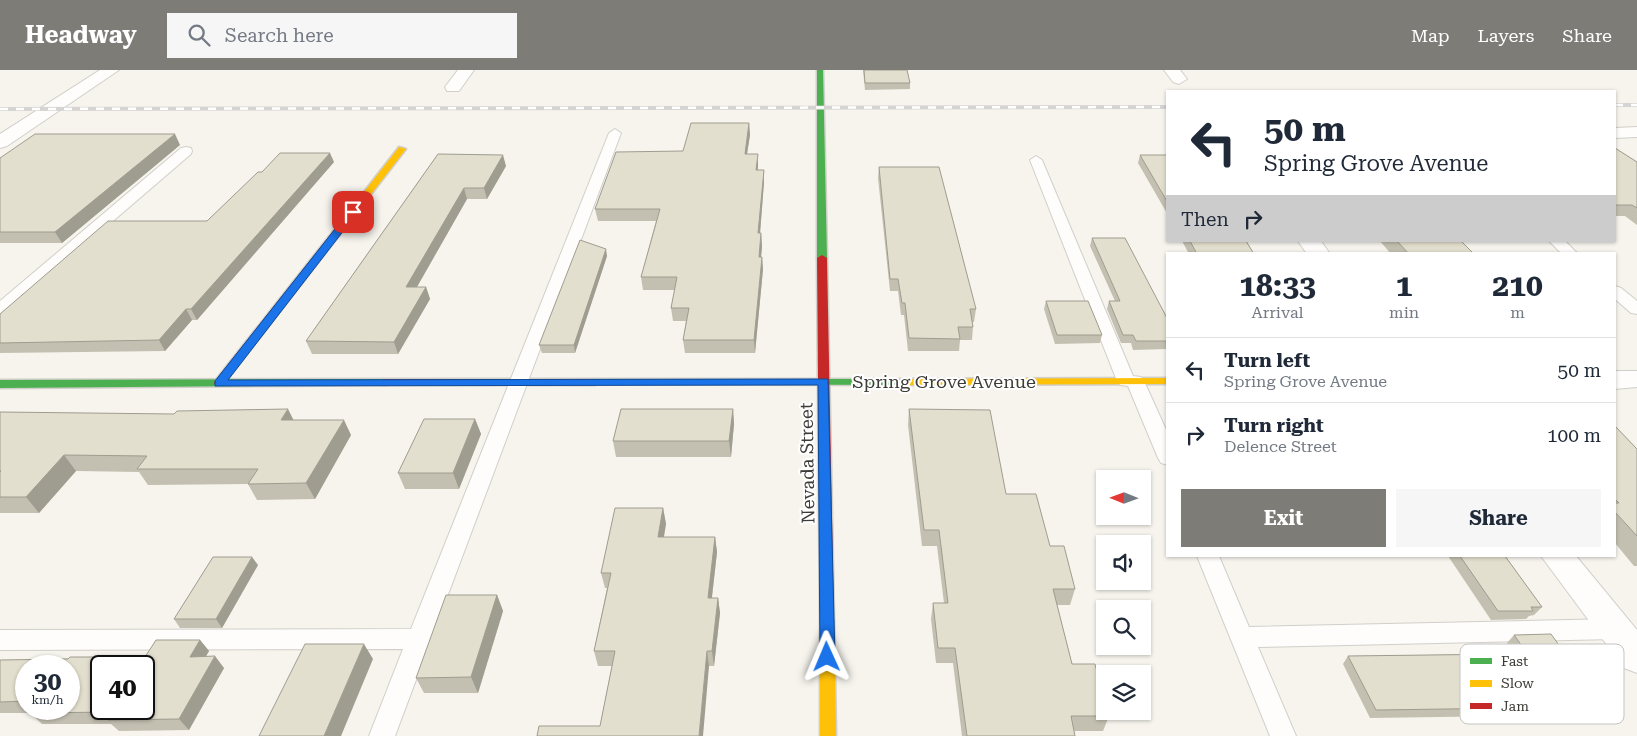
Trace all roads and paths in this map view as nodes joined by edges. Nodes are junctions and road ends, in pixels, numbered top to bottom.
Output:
1 (111, 70) edge
2 (466, 70) edge
3 (820, 70) edge
4 (453, 87) dead end
5 (1616, 132) edge
6 (615, 133) dead end
7 (1636, 133) edge
8 (0, 142) edge
9 (402, 149) dead end
10 (186, 151) dead end
11 (1036, 160) dead end
12 (1310, 242) edge
13 (1557, 242) edge
14 (1317, 252) edge
15 (1569, 252) edge
16 (1616, 292) edge
17 (0, 309) edge
18 (1637, 309) edge
19 (1616, 380) edge
20 (1637, 380) edge
21 (1131, 381) junction
22 (1166, 381) edge
23 (824, 382) junction
24 (219, 383) junction
25 (518, 383) junction
26 (0, 384) edge
27 (1166, 454) edge
28 (1208, 557) edge
29 (1558, 557) edge
30 (1615, 629) junction
31 (1242, 637) junction
32 (420, 639) junction
33 (0, 640) edge
34 (1637, 657) edge
35 (382, 736) edge
36 (828, 736) edge
37 (1283, 736) edge

1 - 8 street
2 - 4 street
3 - 23 street, Nevada Street
5 - 7 street
6 - 25 lane
9 - 24 street
10 - 17 lane
11 - 21 lane
12 - 14 street
13 - 15 lane
16 - 18 lane
19 - 20 street
21 - 22 street, Spring Grove Avenue
21 - 23 street, Spring Grove Avenue
21 - 27 lane
23 - 25 street, Spring Grove Avenue
23 - 36 street, Nevada Street
24 - 25 street, Spring Grove Avenue
24 - 26 street, Spring Grove Avenue
25 - 32 lane
28 - 31 lane
29 - 30 street
30 - 31 lane
30 - 34 street
31 - 37 lane
32 - 33 lane
32 - 35 lane

